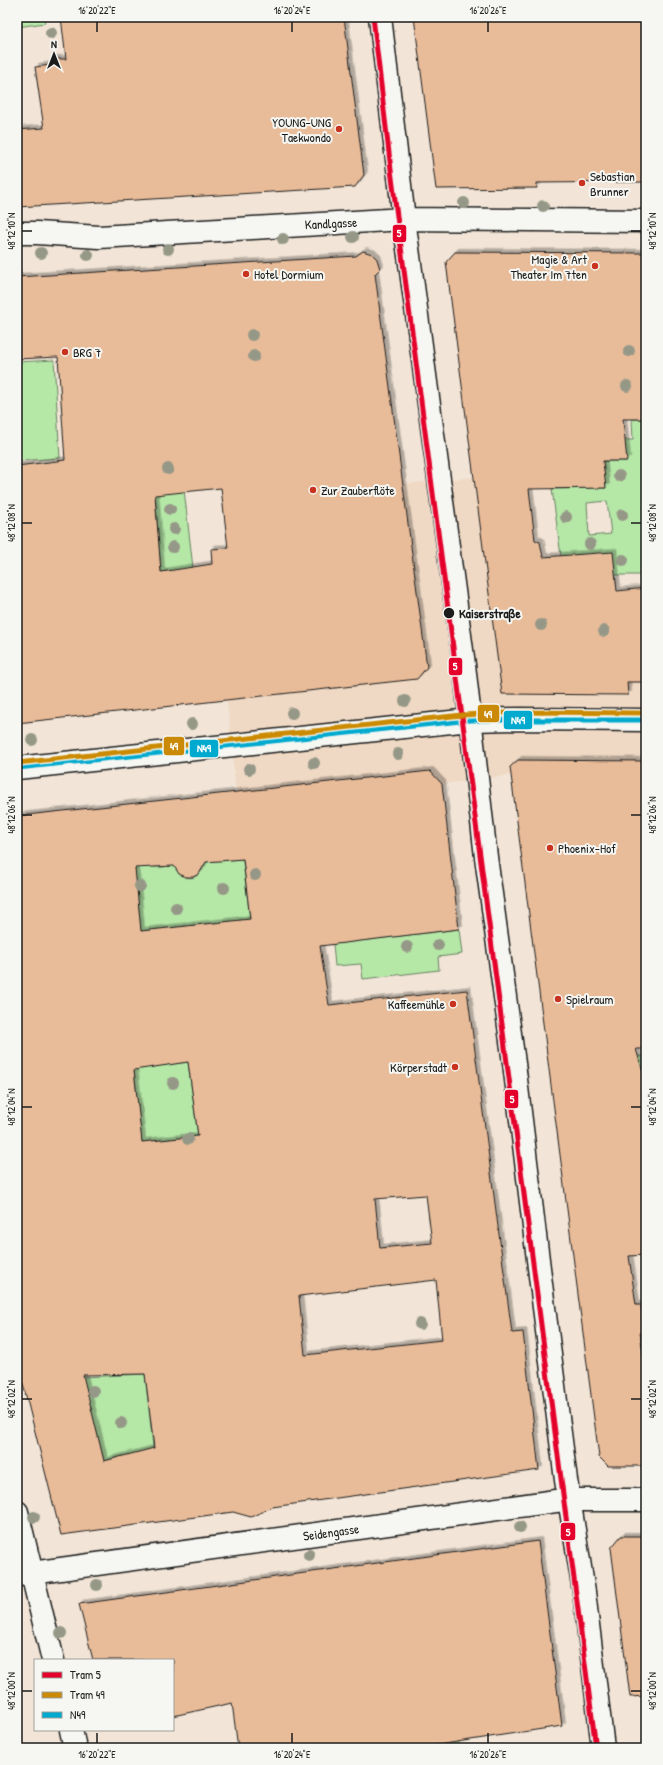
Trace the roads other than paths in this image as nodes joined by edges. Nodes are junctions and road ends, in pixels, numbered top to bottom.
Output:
1 (380, 17) edge
2 (404, 219) junction
3 (646, 221) edge
4 (17, 233) edge
5 (470, 720) junction
6 (646, 720) edge
7 (17, 768) edge
8 (569, 1500) junction
9 (646, 1500) edge
10 (17, 1512) edge
11 (24, 1574) edge
12 (53, 1659) edge
13 (70, 1731) edge
14 (75, 1748) edge
15 (603, 1748) edge

1 - 2 street
2 - 3 street, Kandlgasse
2 - 4 street, Kandlgasse
2 - 5 street
5 - 6 street
5 - 7 street
5 - 8 street
8 - 9 street, Seidengasse
8 - 11 street, Seidengasse
8 - 15 street
10 - 11 street
11 - 12 street
13 - 14 street

